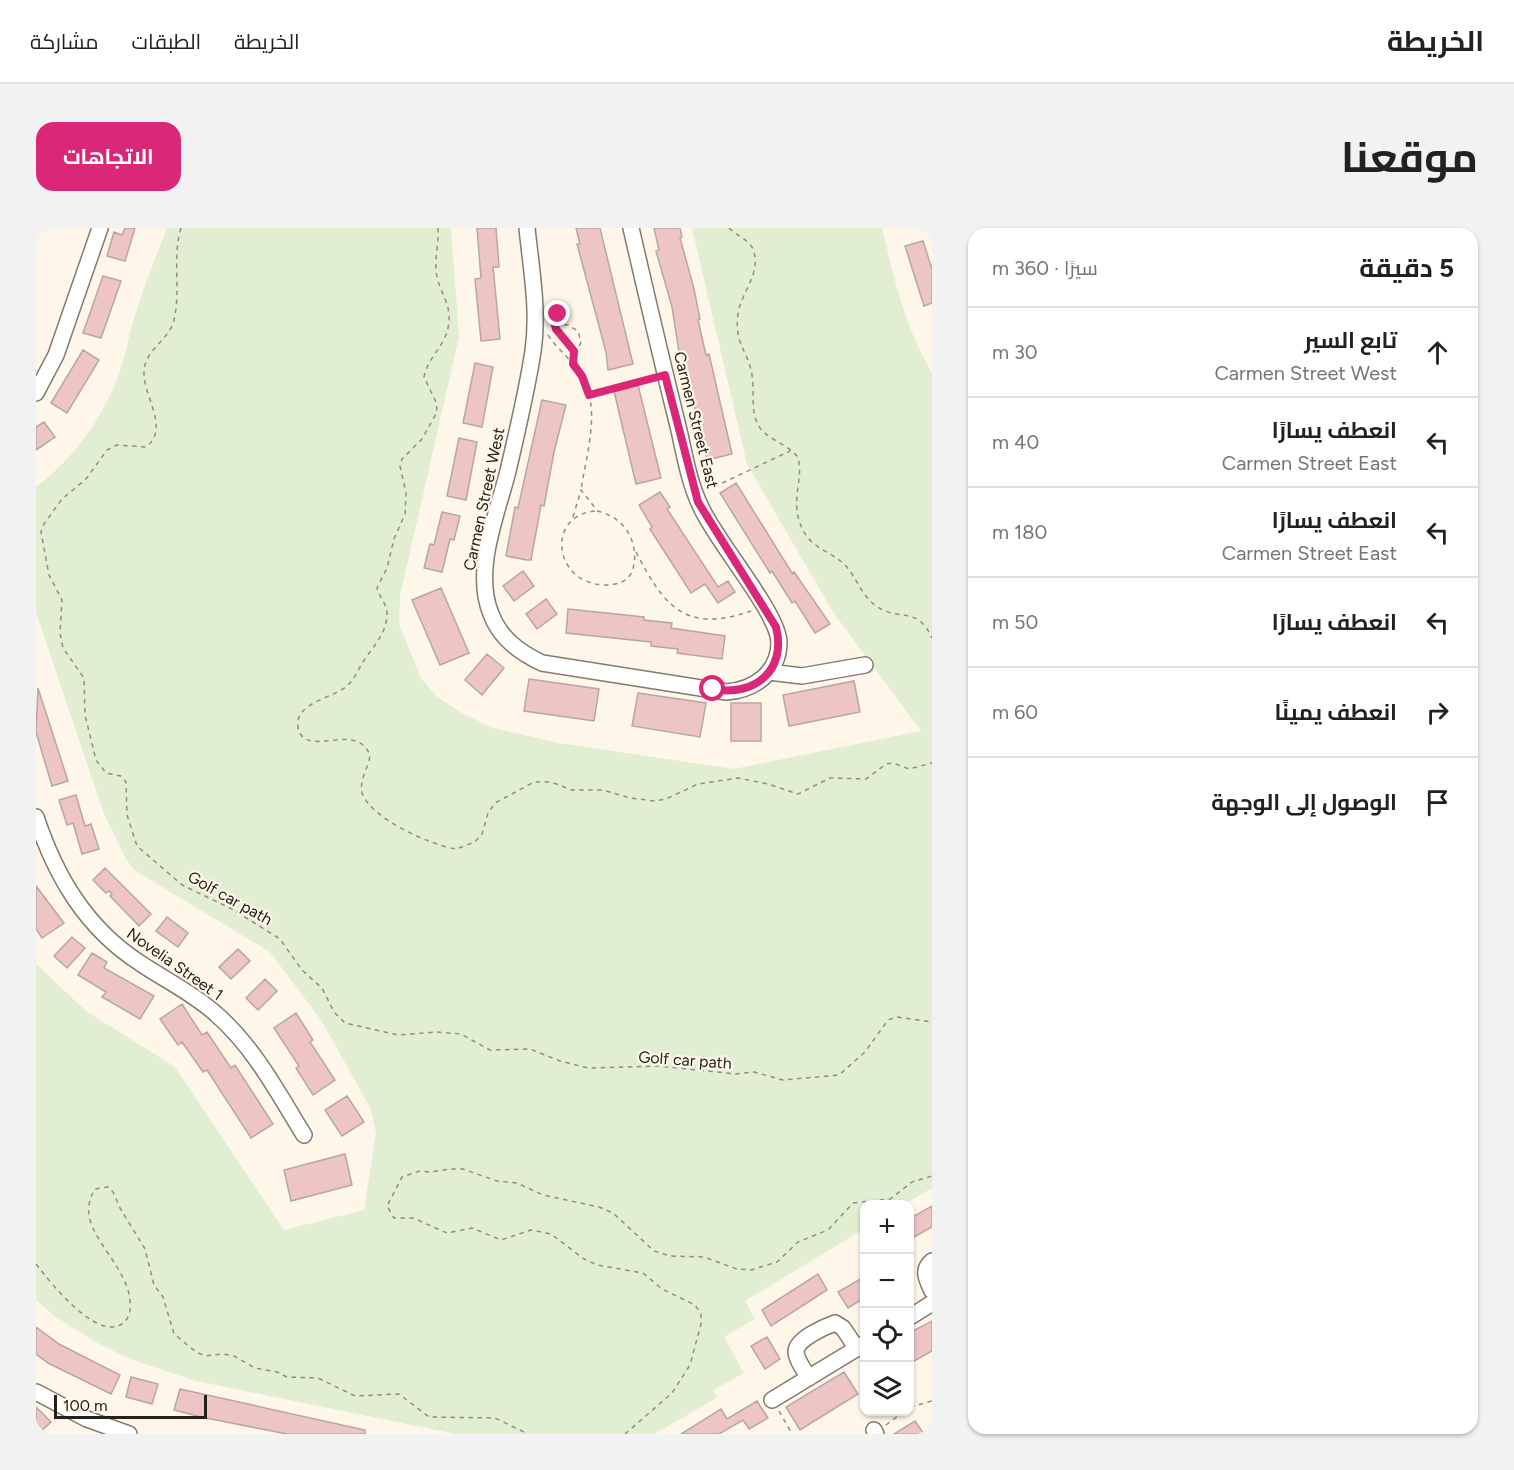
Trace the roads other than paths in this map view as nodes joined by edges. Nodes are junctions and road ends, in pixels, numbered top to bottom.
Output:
1 (100, 228) edge
2 (527, 228) edge
3 (631, 228) edge
4 (36, 393) edge
5 (855, 663) dead end
6 (769, 672) junction
7 (36, 817) edge
8 (304, 1136) dead end
9 (932, 1261) edge
10 (932, 1291) edge
11 (932, 1303) edge
12 (914, 1314) edge
13 (860, 1346) edge
14 (860, 1348) edge
15 (809, 1378) junction
16 (36, 1392) edge
17 (772, 1400) road end
18 (129, 1434) edge

1 - 4 street
2 - 6 street, Carmen Street West
3 - 6 street, Carmen Street East
5 - 6 street
7 - 8 street, Novelia Street 1
9 - 10 street
11 - 12 street
13 - 15 street
14 - 15 street
15 - 17 street
16 - 18 street

